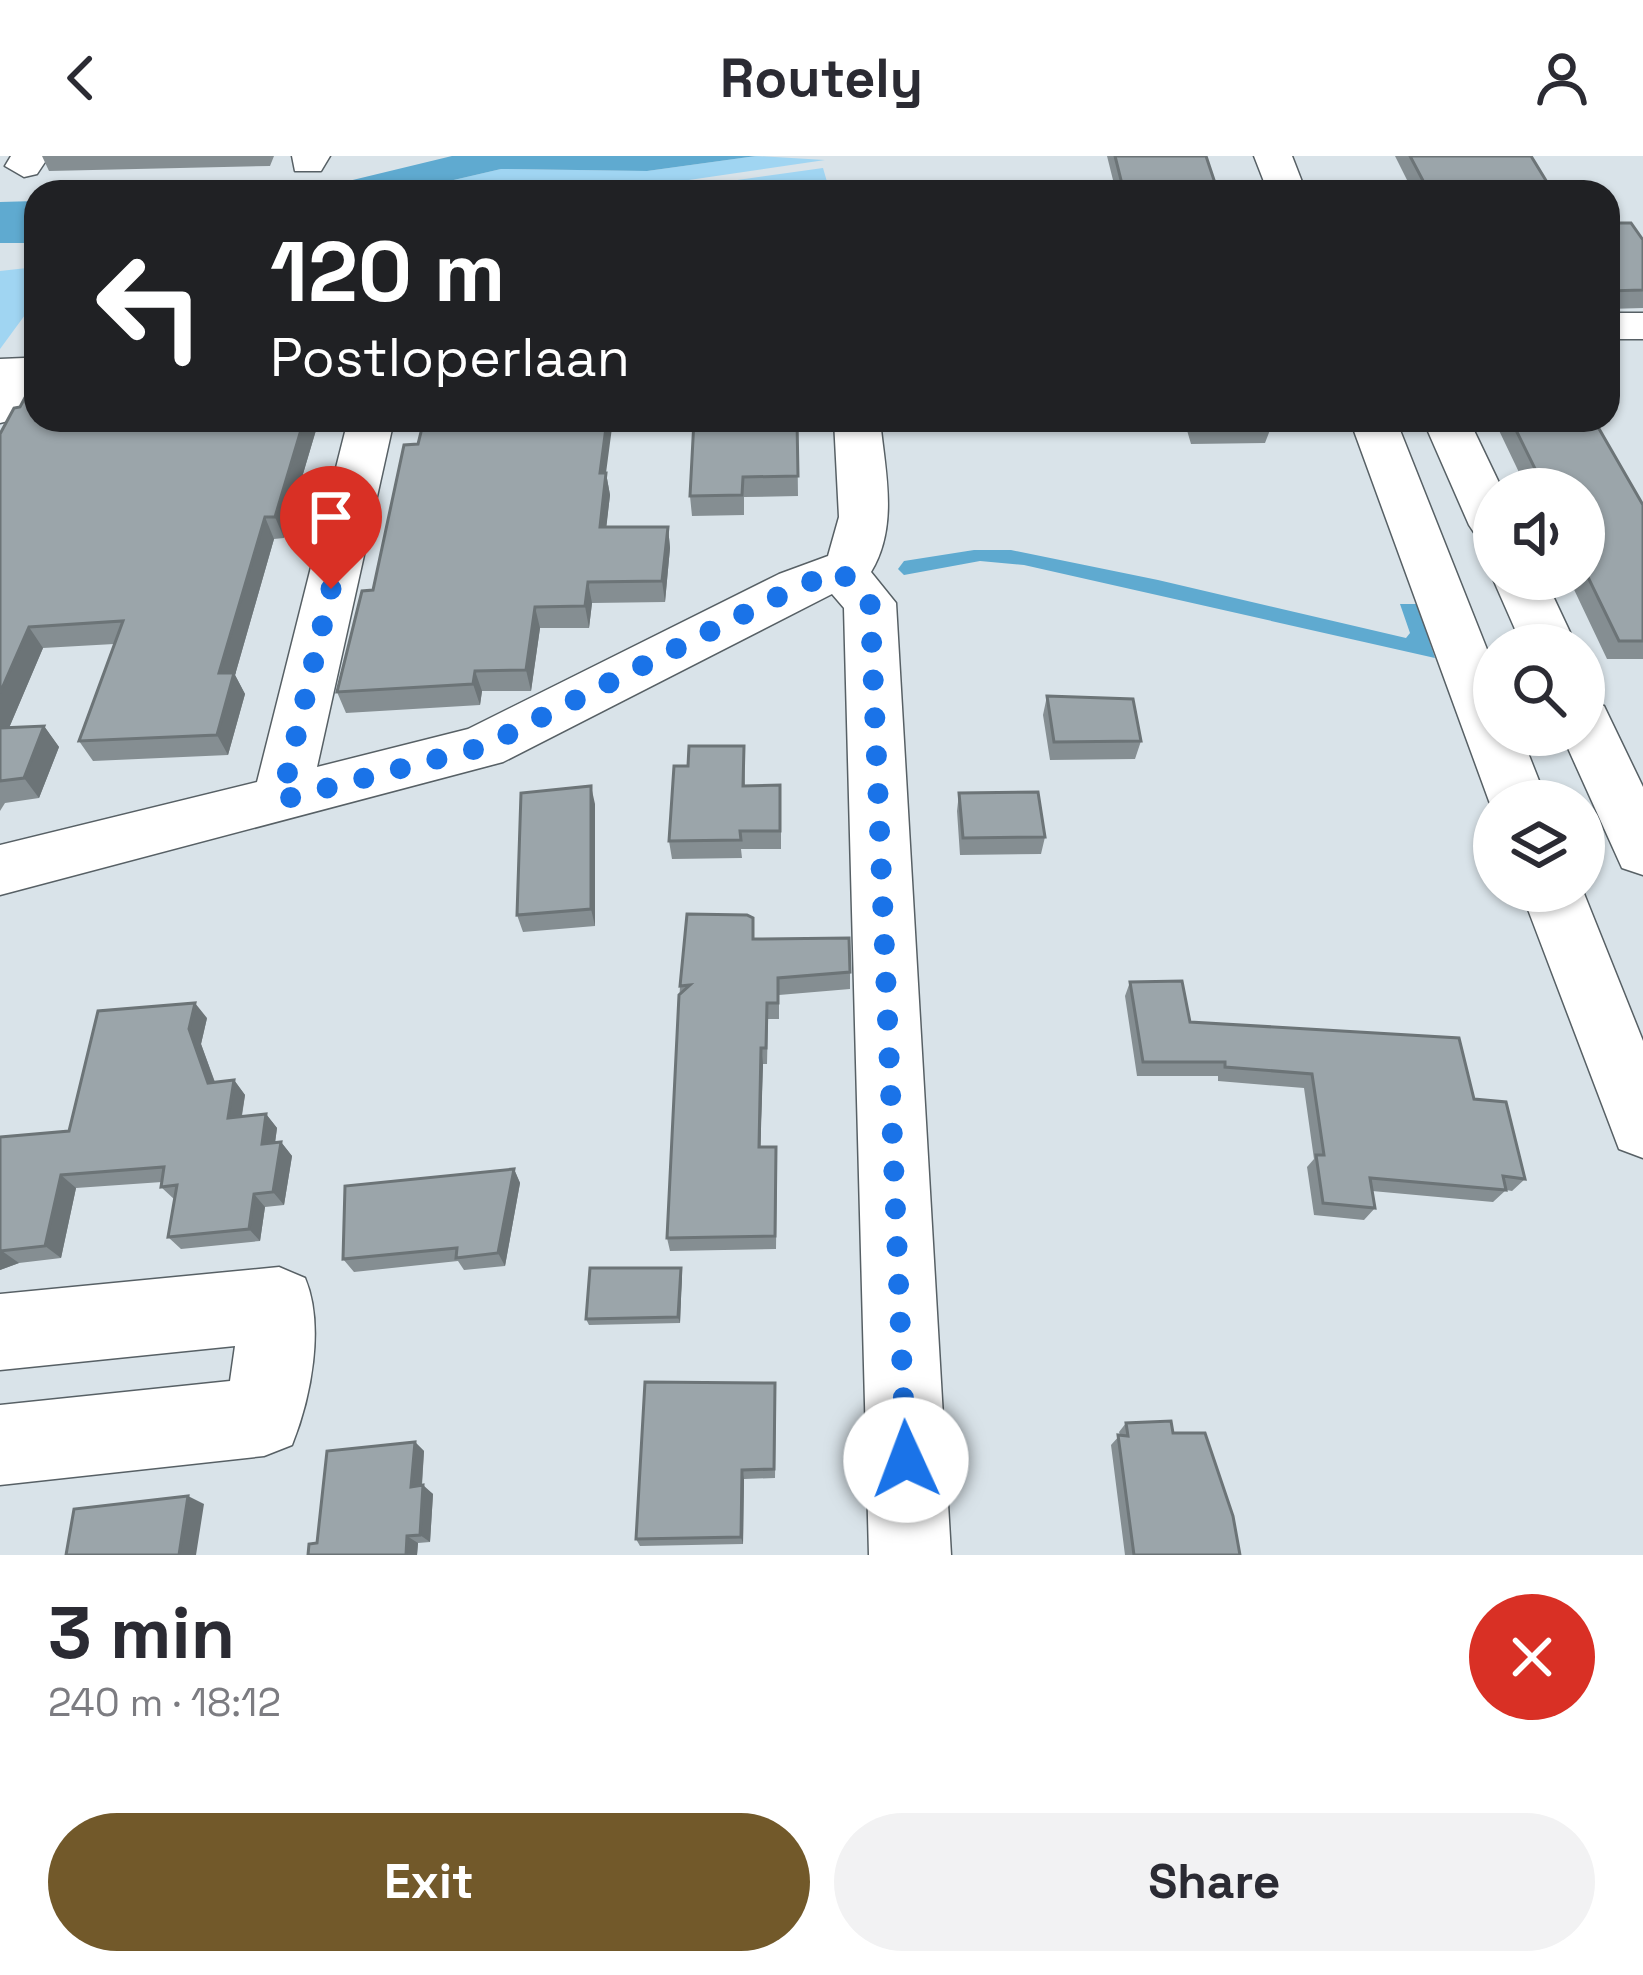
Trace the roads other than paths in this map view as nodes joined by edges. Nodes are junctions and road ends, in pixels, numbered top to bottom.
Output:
1 (368, 432) edge
2 (858, 432) edge
3 (1378, 432) edge
4 (1451, 432) edge
5 (1473, 479) edge
6 (840, 571) junction
7 (1600, 756) edge
8 (1510, 780) edge
9 (281, 800) junction
10 (1643, 850) edge
11 (0, 871) edge
12 (1560, 912) edge
13 (1643, 1126) edge
14 (0, 1332) edge
15 (0, 1445) edge
16 (910, 1555) edge

1 - 9 street
2 - 6 street
3 - 8 street
4 - 5 street
6 - 9 street
6 - 16 street
7 - 10 street
9 - 11 street
12 - 13 street
14 - 15 street

